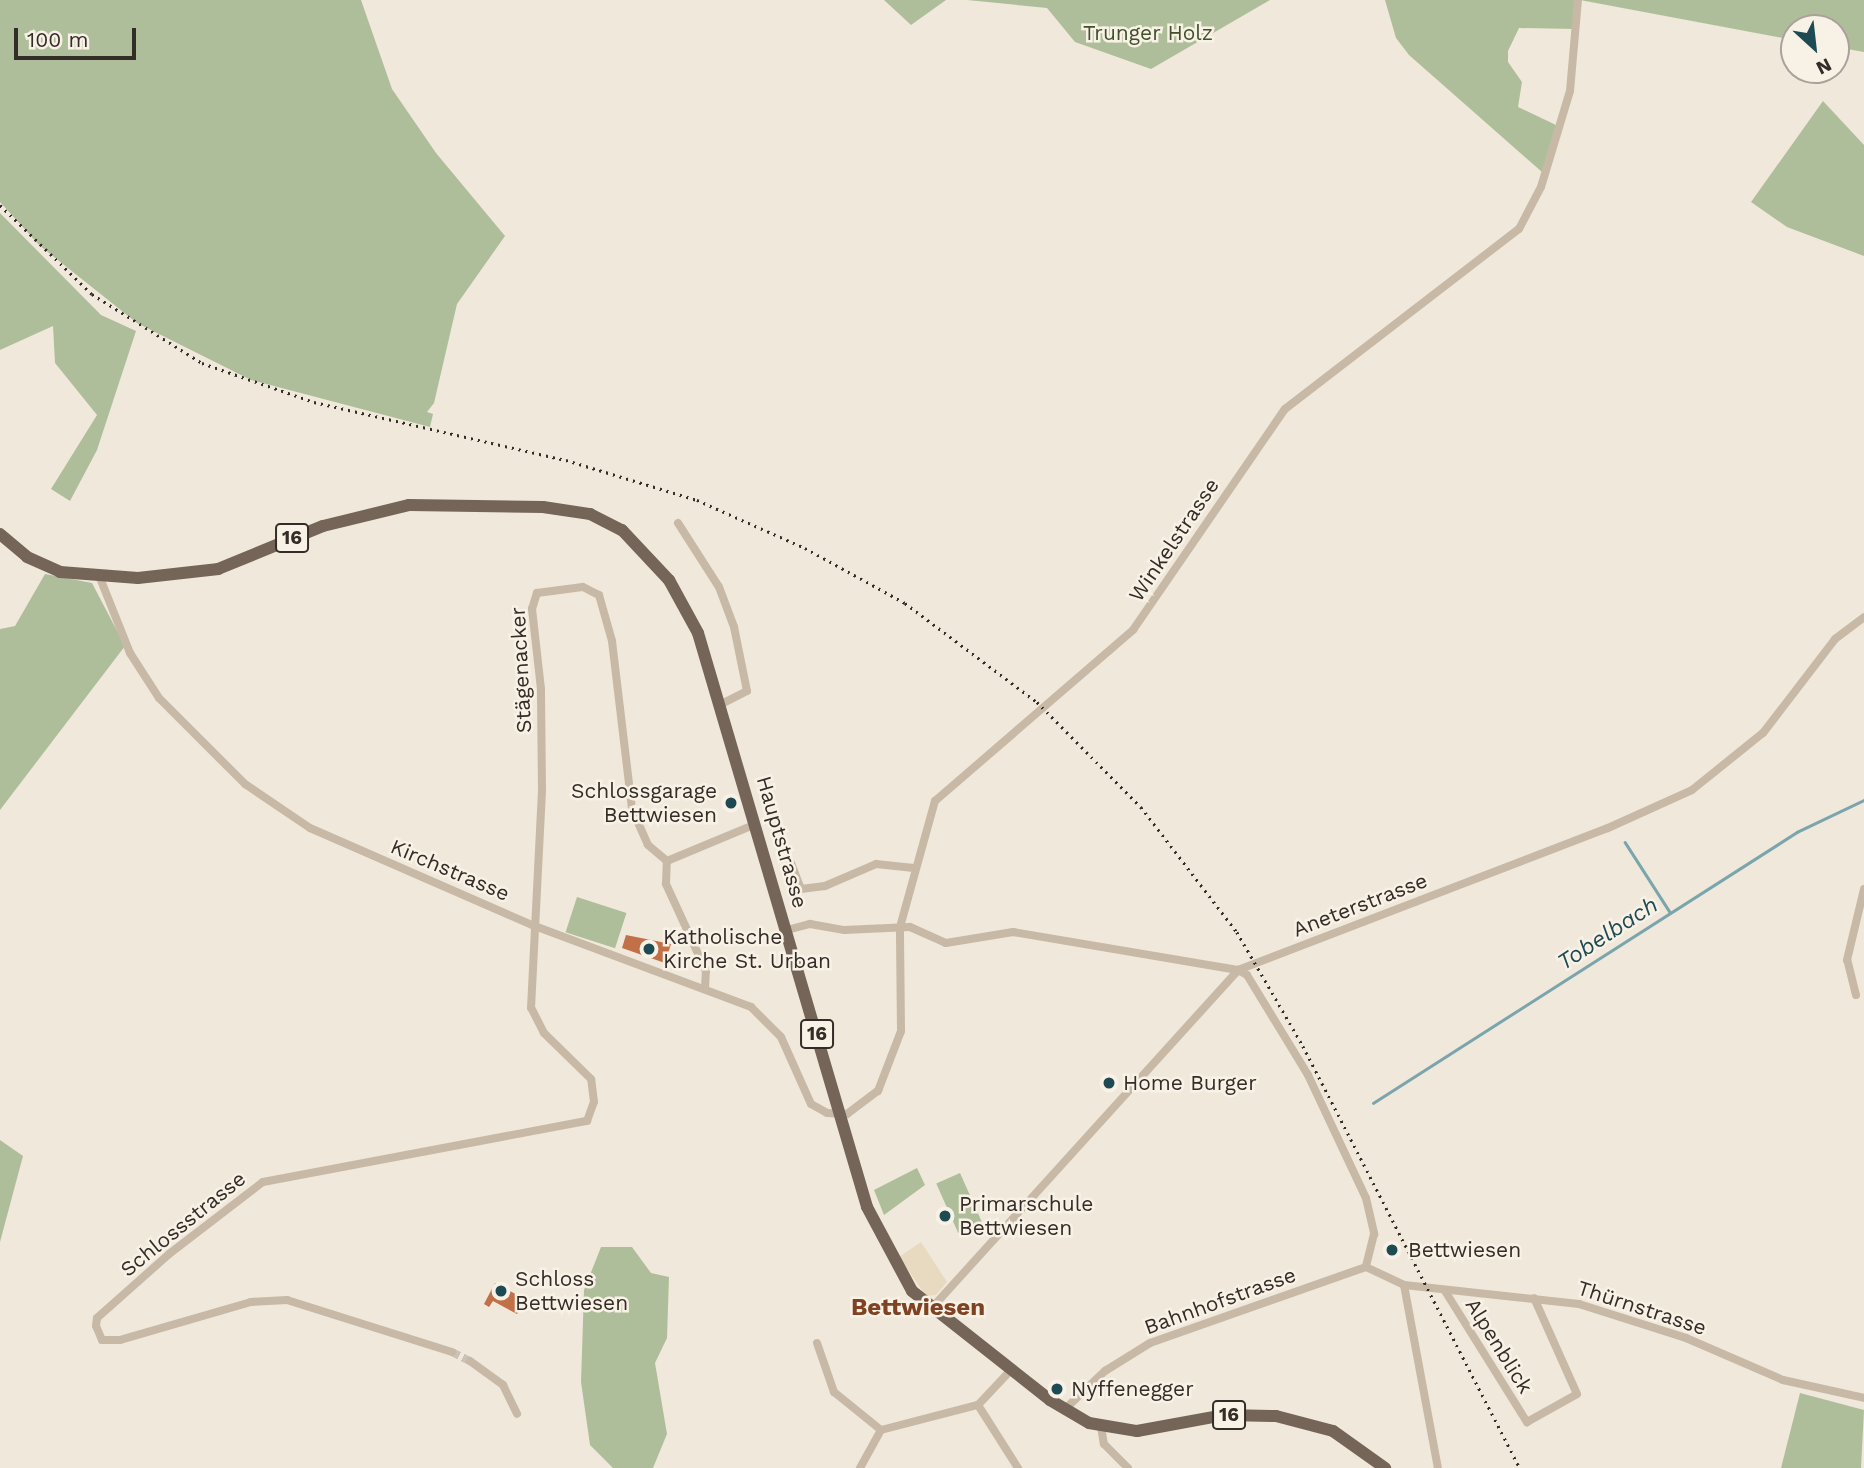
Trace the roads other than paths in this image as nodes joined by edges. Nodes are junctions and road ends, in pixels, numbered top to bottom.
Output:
1 (1578, 0) edge
2 (678, 523) dead end
3 (0, 534) edge
4 (100, 578) junction
5 (1864, 617) edge
6 (721, 704) junction
7 (756, 824) junction
8 (667, 861) junction
9 (791, 863) dead end
10 (914, 868) junction
11 (1864, 889) edge
12 (531, 925) junction
13 (900, 927) junction
14 (788, 930) junction
15 (1238, 970) junction
16 (705, 988) junction
17 (1856, 995) dead end
18 (841, 1114) junction
19 (1366, 1267) junction
20 (1404, 1285) junction
21 (1445, 1291) junction
22 (1534, 1298) junction
23 (930, 1310) junction
24 (817, 1343) dead end
25 (452, 1352) tunnel mouth
26 (470, 1360) tunnel mouth
27 (1010, 1371) junction
28 (1864, 1398) edge
29 (978, 1405) junction
30 (1063, 1410) junction
31 (517, 1414) dead end
32 (1101, 1426) junction
33 (881, 1430) junction
34 (860, 1468) edge
35 (1018, 1468) edge
36 (1128, 1468) edge
37 (1385, 1468) edge
38 (1438, 1468) edge

1 - 10 street, Winkelstrasse
2 - 6 street
3 - 4 main road, Hauptstrasse / 16
4 - 6 main road, Hauptstrasse / 16
4 - 12 street, Kirchstrasse
5 - 15 street, Aneterstrasse
6 - 7 main road, Hauptstrasse / 16
7 - 8 street
7 - 14 main road, Hauptstrasse / 16
8 - 12 street, Stägenacker
8 - 16 street
9 - 10 street
10 - 13 street, Winkelstrasse
11 - 17 street
12 - 16 street, Kirchstrasse
12 - 25 street, Schlossstrasse
13 - 14 street
13 - 15 street
13 - 18 street, Winkelstrasse
14 - 18 main road, Hauptstrasse / 16
15 - 19 street
15 - 23 street
16 - 18 street, Kirchstrasse
18 - 23 main road, Hauptstrasse / 16
19 - 20 street
19 - 30 street, Bahnhofstrasse
20 - 21 street, Thürnstrasse
20 - 38 street
21 - 22 street, Thürnstrasse
21 - 22 street, Alpenblick
22 - 28 street, Thürnstrasse
23 - 27 main road, Hauptstrasse / 16
24 - 33 street
26 - 31 street
27 - 29 street
27 - 30 main road, Hauptstrasse / 16
29 - 33 street
29 - 35 street
30 - 32 main road, Hauptstrasse / 16
32 - 36 street
32 - 37 main road, Hauptstrasse / 16
33 - 34 street

